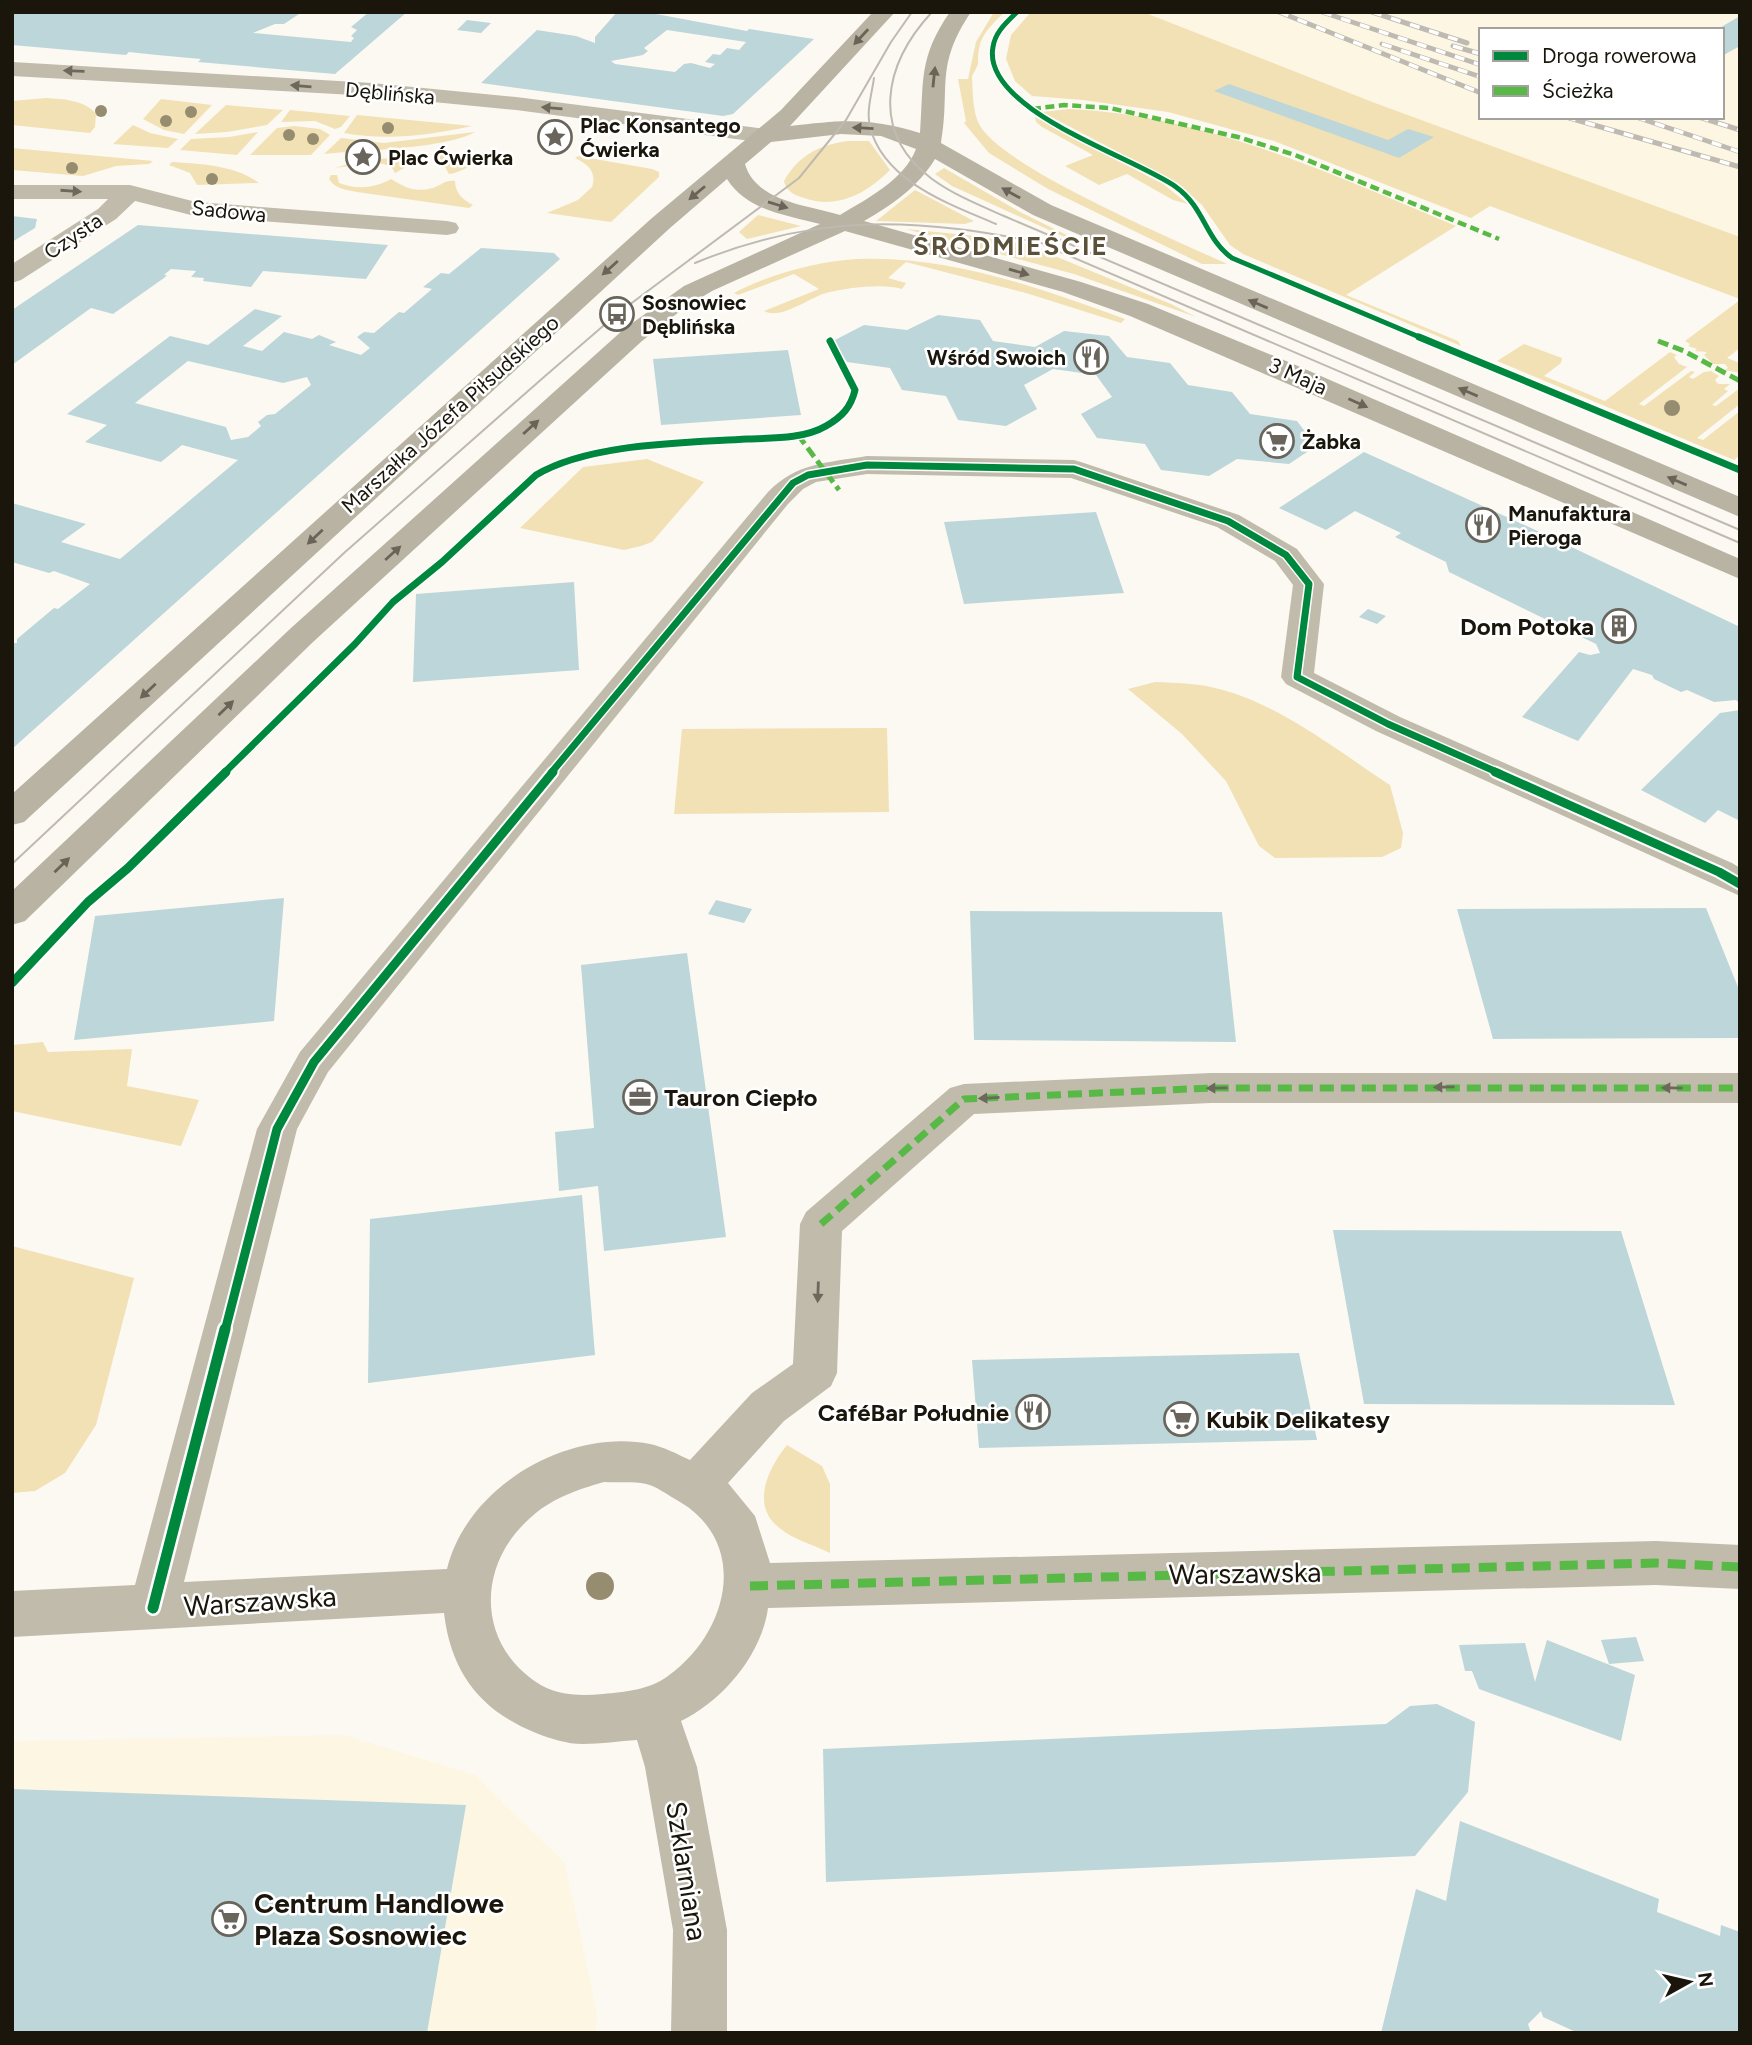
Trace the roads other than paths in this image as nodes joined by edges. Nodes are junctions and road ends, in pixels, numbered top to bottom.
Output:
1 (884, 12) edge
2 (960, 13) edge
3 (12, 69) edge
4 (765, 136) junction
5 (929, 144) junction
6 (733, 163) junction
7 (12, 192) edge
8 (130, 192) junction
9 (841, 224) junction
10 (447, 228) dead end
11 (929, 247) junction
12 (749, 265) junction
13 (12, 275) edge
14 (1740, 508) edge
15 (1740, 570) edge
16 (12, 814) edge
17 (1740, 884) edge
18 (12, 912) edge
19 (1740, 1088) edge
20 (698, 1485) junction
21 (1740, 1567) edge
22 (750, 1586) junction
23 (466, 1590) junction
24 (153, 1608) junction
25 (12, 1614) edge
26 (653, 1712) junction
27 (699, 2033) edge

1 -> 4 main road, Marszałka Józefa Piłsudskiego
5 -> 2 main road
4 -> 3 street, Dęblińska
5 -> 4 main road
4 - 6 main road, Marszałka Józefa Piłsudskiego
5 - 9 main road
14 -> 5 main road
6 -> 9 main road, 3 Maja
6 -> 16 main road, Marszałka Józefa Piłsudskiego
7 -> 8 street, Sadowa
8 - 10 street, Sadowa
8 - 13 street, Czysta
9 - 11 main road, 3 Maja
9 - 12 main road
11 - 12 main road
11 -> 15 main road, 3 Maja
18 -> 12 main road
17 - 24 street
19 -> 20 street
20 - 22 street
20 - 23 street
21 - 22 street, Warszawska
22 - 26 street
23 - 24 street, Warszawska
23 - 26 street
24 - 25 street, Warszawska
26 - 27 street, Szklarniana

